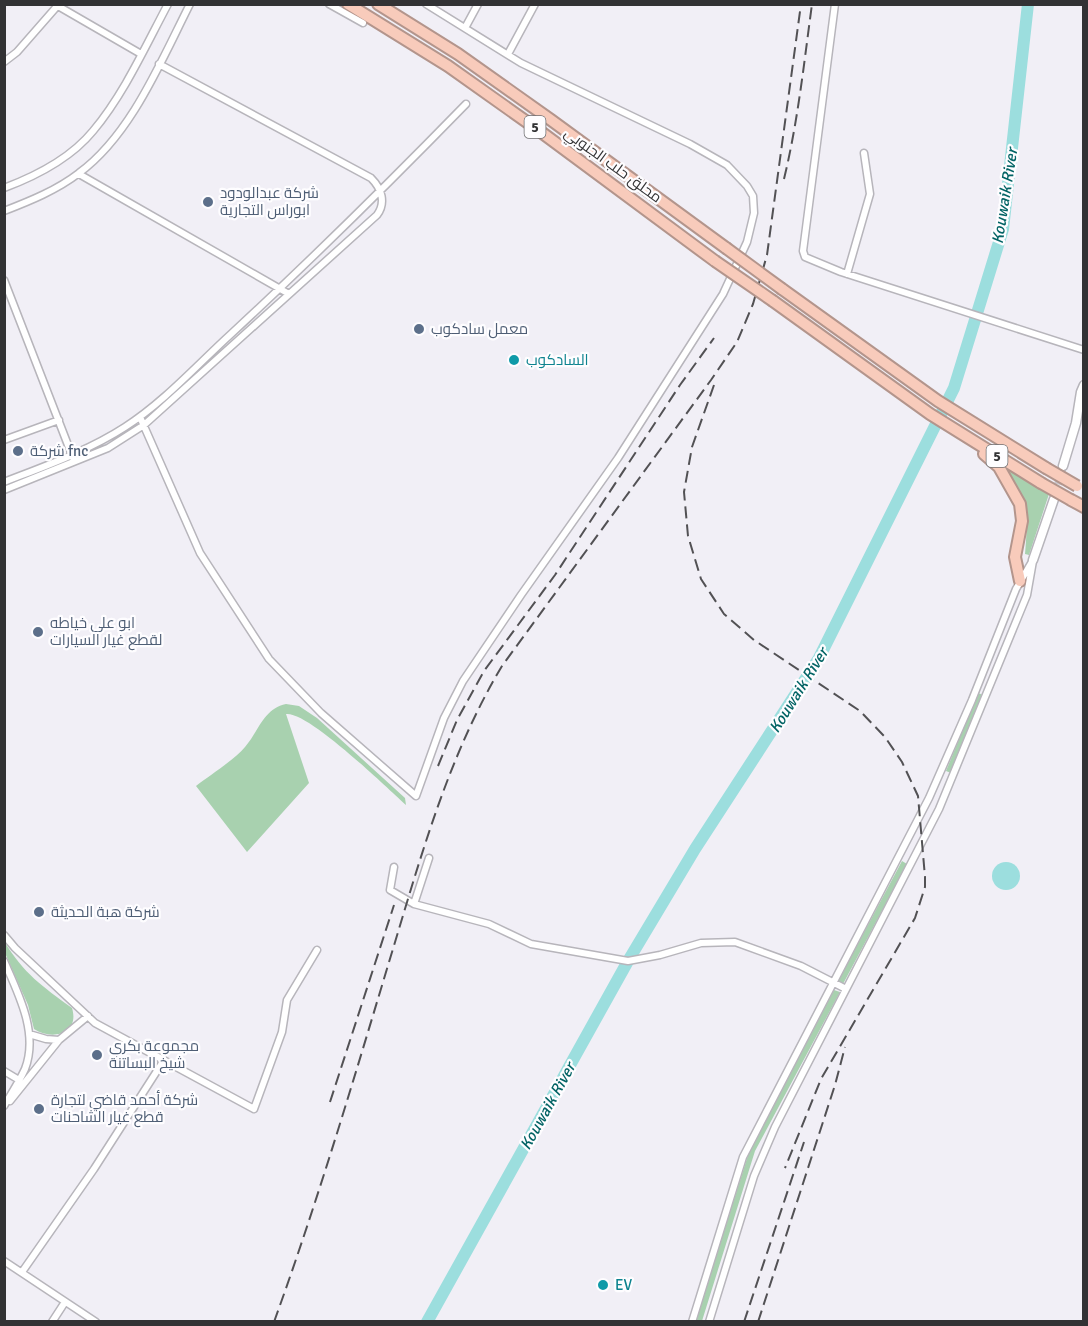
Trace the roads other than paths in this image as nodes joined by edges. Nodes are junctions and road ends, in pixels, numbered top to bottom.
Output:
1 (168, 4) edge
2 (190, 4) edge
3 (329, 4) edge
4 (348, 4) edge
5 (378, 4) edge
6 (426, 4) edge
7 (478, 4) edge
8 (535, 4) edge
9 (835, 4) edge
10 (59, 5) edge
11 (363, 23) dead end
12 (465, 28) junction
13 (141, 54) junction
14 (508, 54) junction
15 (4, 62) edge
16 (159, 64) junction
17 (466, 104) dead end
18 (864, 153) dead end
19 (79, 174) junction
20 (4, 188) edge
21 (380, 192) junction
22 (4, 210) edge
23 (847, 274) junction
24 (4, 280) edge
25 (280, 288) junction
26 (289, 294) junction
27 (217, 346) junction
28 (1083, 350) edge
29 (223, 353) junction
30 (1083, 386) edge
31 (1083, 411) edge
32 (140, 417) junction
33 (58, 420) junction
34 (1076, 423) junction
35 (144, 425) junction
36 (954, 429) junction
37 (4, 440) edge
38 (72, 454) junction
39 (75, 462) junction
40 (1063, 466) tunnel mouth
41 (4, 482) edge
42 (1080, 488) edge
43 (4, 490) edge
44 (1054, 499) tunnel mouth
45 (1083, 507) edge
46 (1033, 560) junction
47 (1020, 580) junction
48 (429, 858) dead end
49 (394, 867) dead end
50 (414, 904) junction
51 (4, 935) edge
52 (317, 950) dead end
53 (4, 961) edge
54 (7, 976) edge
55 (833, 982) junction
56 (846, 989) junction
57 (88, 1016) junction
58 (29, 1034) junction
59 (59, 1040) junction
60 (164, 1060) junction
61 (4, 1071) edge
62 (19, 1080) junction
63 (4, 1107) edge
64 (4, 1261) edge
65 (22, 1272) junction
66 (65, 1302) junction
67 (52, 1322) edge
68 (96, 1322) edge
69 (692, 1322) edge
70 (709, 1322) edge

1 - 13 street
2 - 16 street
3 - 11 street
4 - 36 highway, 5, bridge
5 - 42 highway, محلق حلب الجنوبي / 5, bridge
6 - 12 street
7 - 12 street
8 - 14 street
9 - 23 street
10 - 13 street
10 - 15 street
12 - 14 street
13 - 20 street
14 - 35 street
16 - 19 street
16 - 21 street
17 - 21 street
18 - 23 street
19 - 22 street
19 - 25 street
21 - 25 street
21 - 26 street
23 - 28 street
24 - 33 street
25 - 26 street
25 - 27 street
26 - 29 street
27 - 29 street
27 - 32 street
29 - 35 street
30 - 34 main road
31 - 34 main road
32 - 35 street
32 - 38 street
33 - 37 street
33 - 38 street
34 - 40 main road
35 - 39 street
36 - 45 highway, 5, bridge
36 - 47 highway
38 - 39 street
38 - 41 street
39 - 43 street
44 - 46 main road
46 - 47 street
46 - 56 street
47 - 55 street
48 - 50 street
49 - 50 street
50 - 55 street
51 - 57 street
52 - 60 street
53 - 54 street
54 - 58 street
55 - 56 street
55 - 69 street
56 - 70 street
57 - 59 street
57 - 60 street
58 - 59 street
58 - 62 street
59 - 63 street
60 - 65 street
61 - 62 street
62 - 63 street
64 - 65 street
65 - 66 street
66 - 67 street
66 - 68 street

